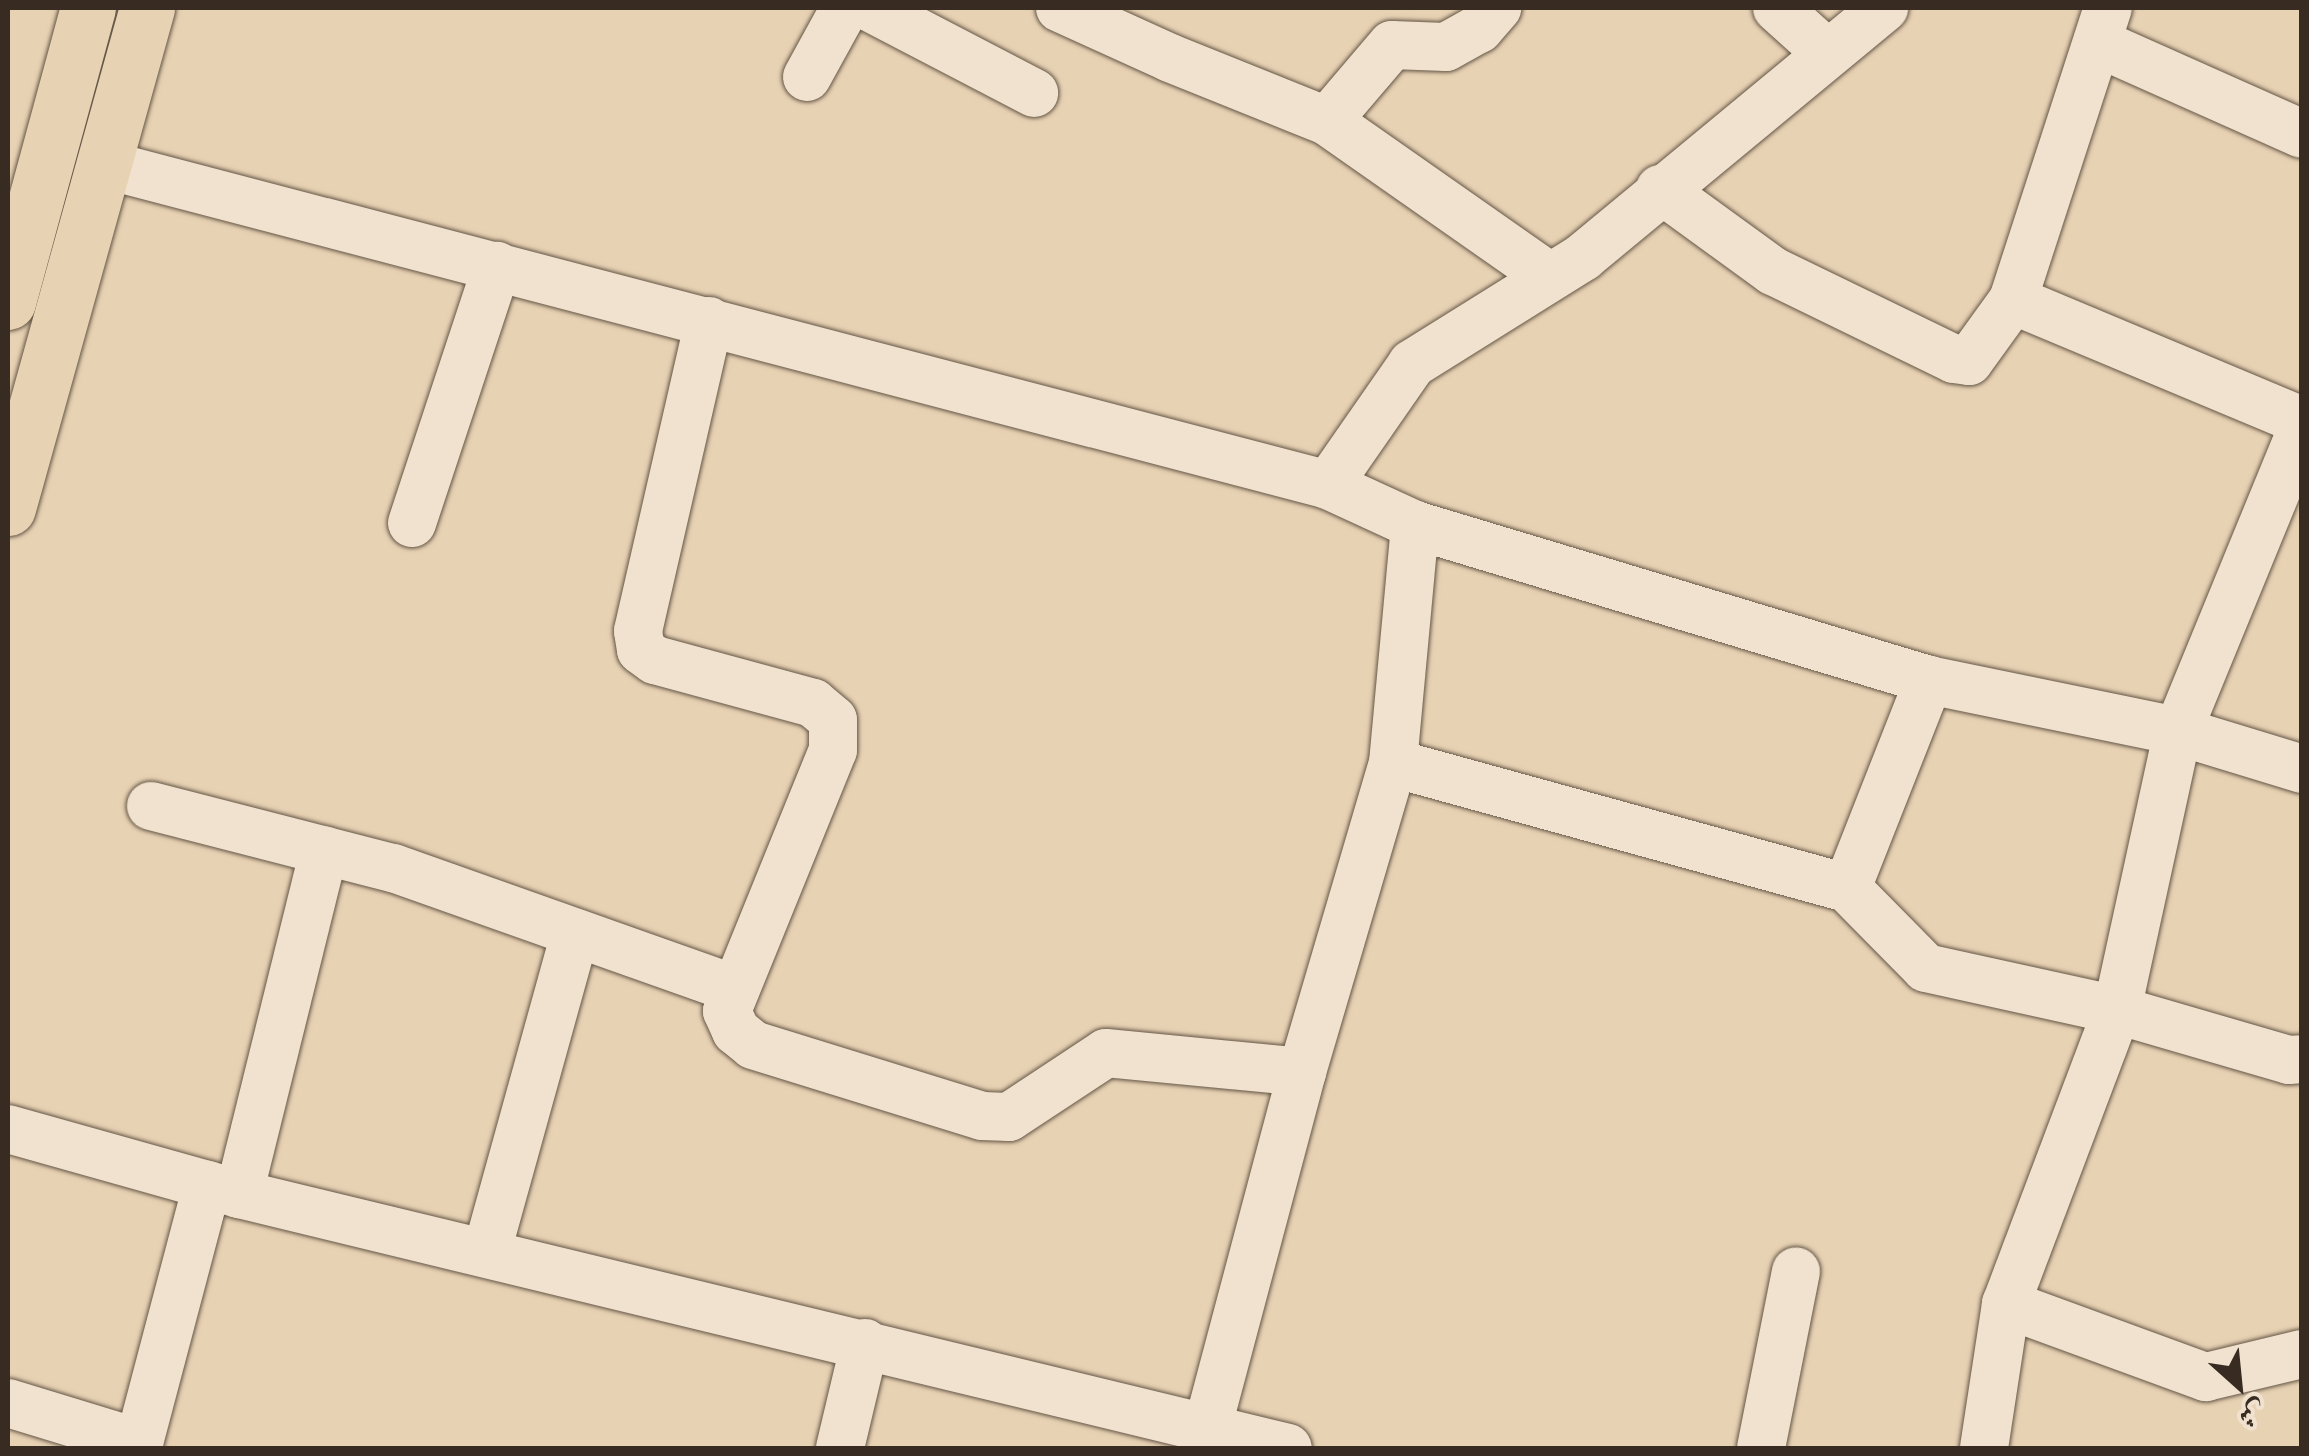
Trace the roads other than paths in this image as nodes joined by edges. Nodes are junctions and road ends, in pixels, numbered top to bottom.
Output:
1 (88, 8) edge
2 (147, 8) edge
3 (845, 8) edge
4 (871, 8) edge
5 (1060, 8) edge
6 (1497, 8) edge
7 (1777, 8) edge
8 (1884, 8) edge
9 (2103, 25) edge
10 (1827, 54) junction
11 (807, 77) dead end
12 (1034, 93) dead end
13 (1327, 121) junction
14 (2302, 134) edge
15 (103, 164) junction
16 (27, 179) edge
17 (1660, 189) junction
18 (496, 266) junction
19 (1550, 277) junction
20 (2014, 300) junction
21 (8, 302) edge
22 (709, 321) junction
23 (2302, 424) edge
24 (1328, 485) junction
25 (8, 508) edge
26 (412, 523) dead end
27 (1415, 525) junction
28 (1929, 680) junction
29 (2178, 732) junction
30 (1393, 762) junction
31 (2302, 769) edge
32 (151, 806) dead end
33 (324, 850) junction
34 (1847, 888) junction
35 (574, 933) junction
36 (734, 990) junction
37 (2117, 1010) junction
38 (2302, 1059) edge
39 (1302, 1072) junction
40 (8, 1129) edge
41 (223, 1189) junction
42 (487, 1251) junction
43 (1796, 1271) dead end
44 (2006, 1304) junction
45 (864, 1343) junction
46 (2302, 1354) edge
47 (8, 1403) edge
48 (1204, 1439) edge
49 (840, 1448) edge
50 (1288, 1448) edge
51 (1761, 1448) edge
52 (1984, 1448) edge

1 - 16 main road
2 - 15 main road
3 - 11 street
4 - 12 street
5 - 13 street
6 - 13 street
7 - 10 street
8 - 10 street
9 - 14 street
9 - 20 street
10 - 17 street
13 - 19 street
15 - 18 street
15 - 25 main road
16 - 21 main road
17 - 19 street
17 - 20 street
18 - 22 street
18 - 26 street
19 - 24 street
20 - 23 street
22 - 24 street
22 - 36 street
23 - 29 street
24 - 27 street
27 - 28 street
27 - 30 street
28 - 29 street
28 - 34 street
29 - 31 street
29 - 37 street
30 - 34 street
30 - 39 street
32 - 33 street
33 - 35 street
33 - 41 street
34 - 37 street
35 - 36 street
35 - 42 street
36 - 39 street
37 - 38 street
37 - 44 street
39 - 48 street
40 - 41 street
41 - 42 street
41 - 47 street
42 - 45 street
43 - 51 street
44 - 46 street
44 - 52 street
45 - 48 street
45 - 49 street
48 - 50 street

